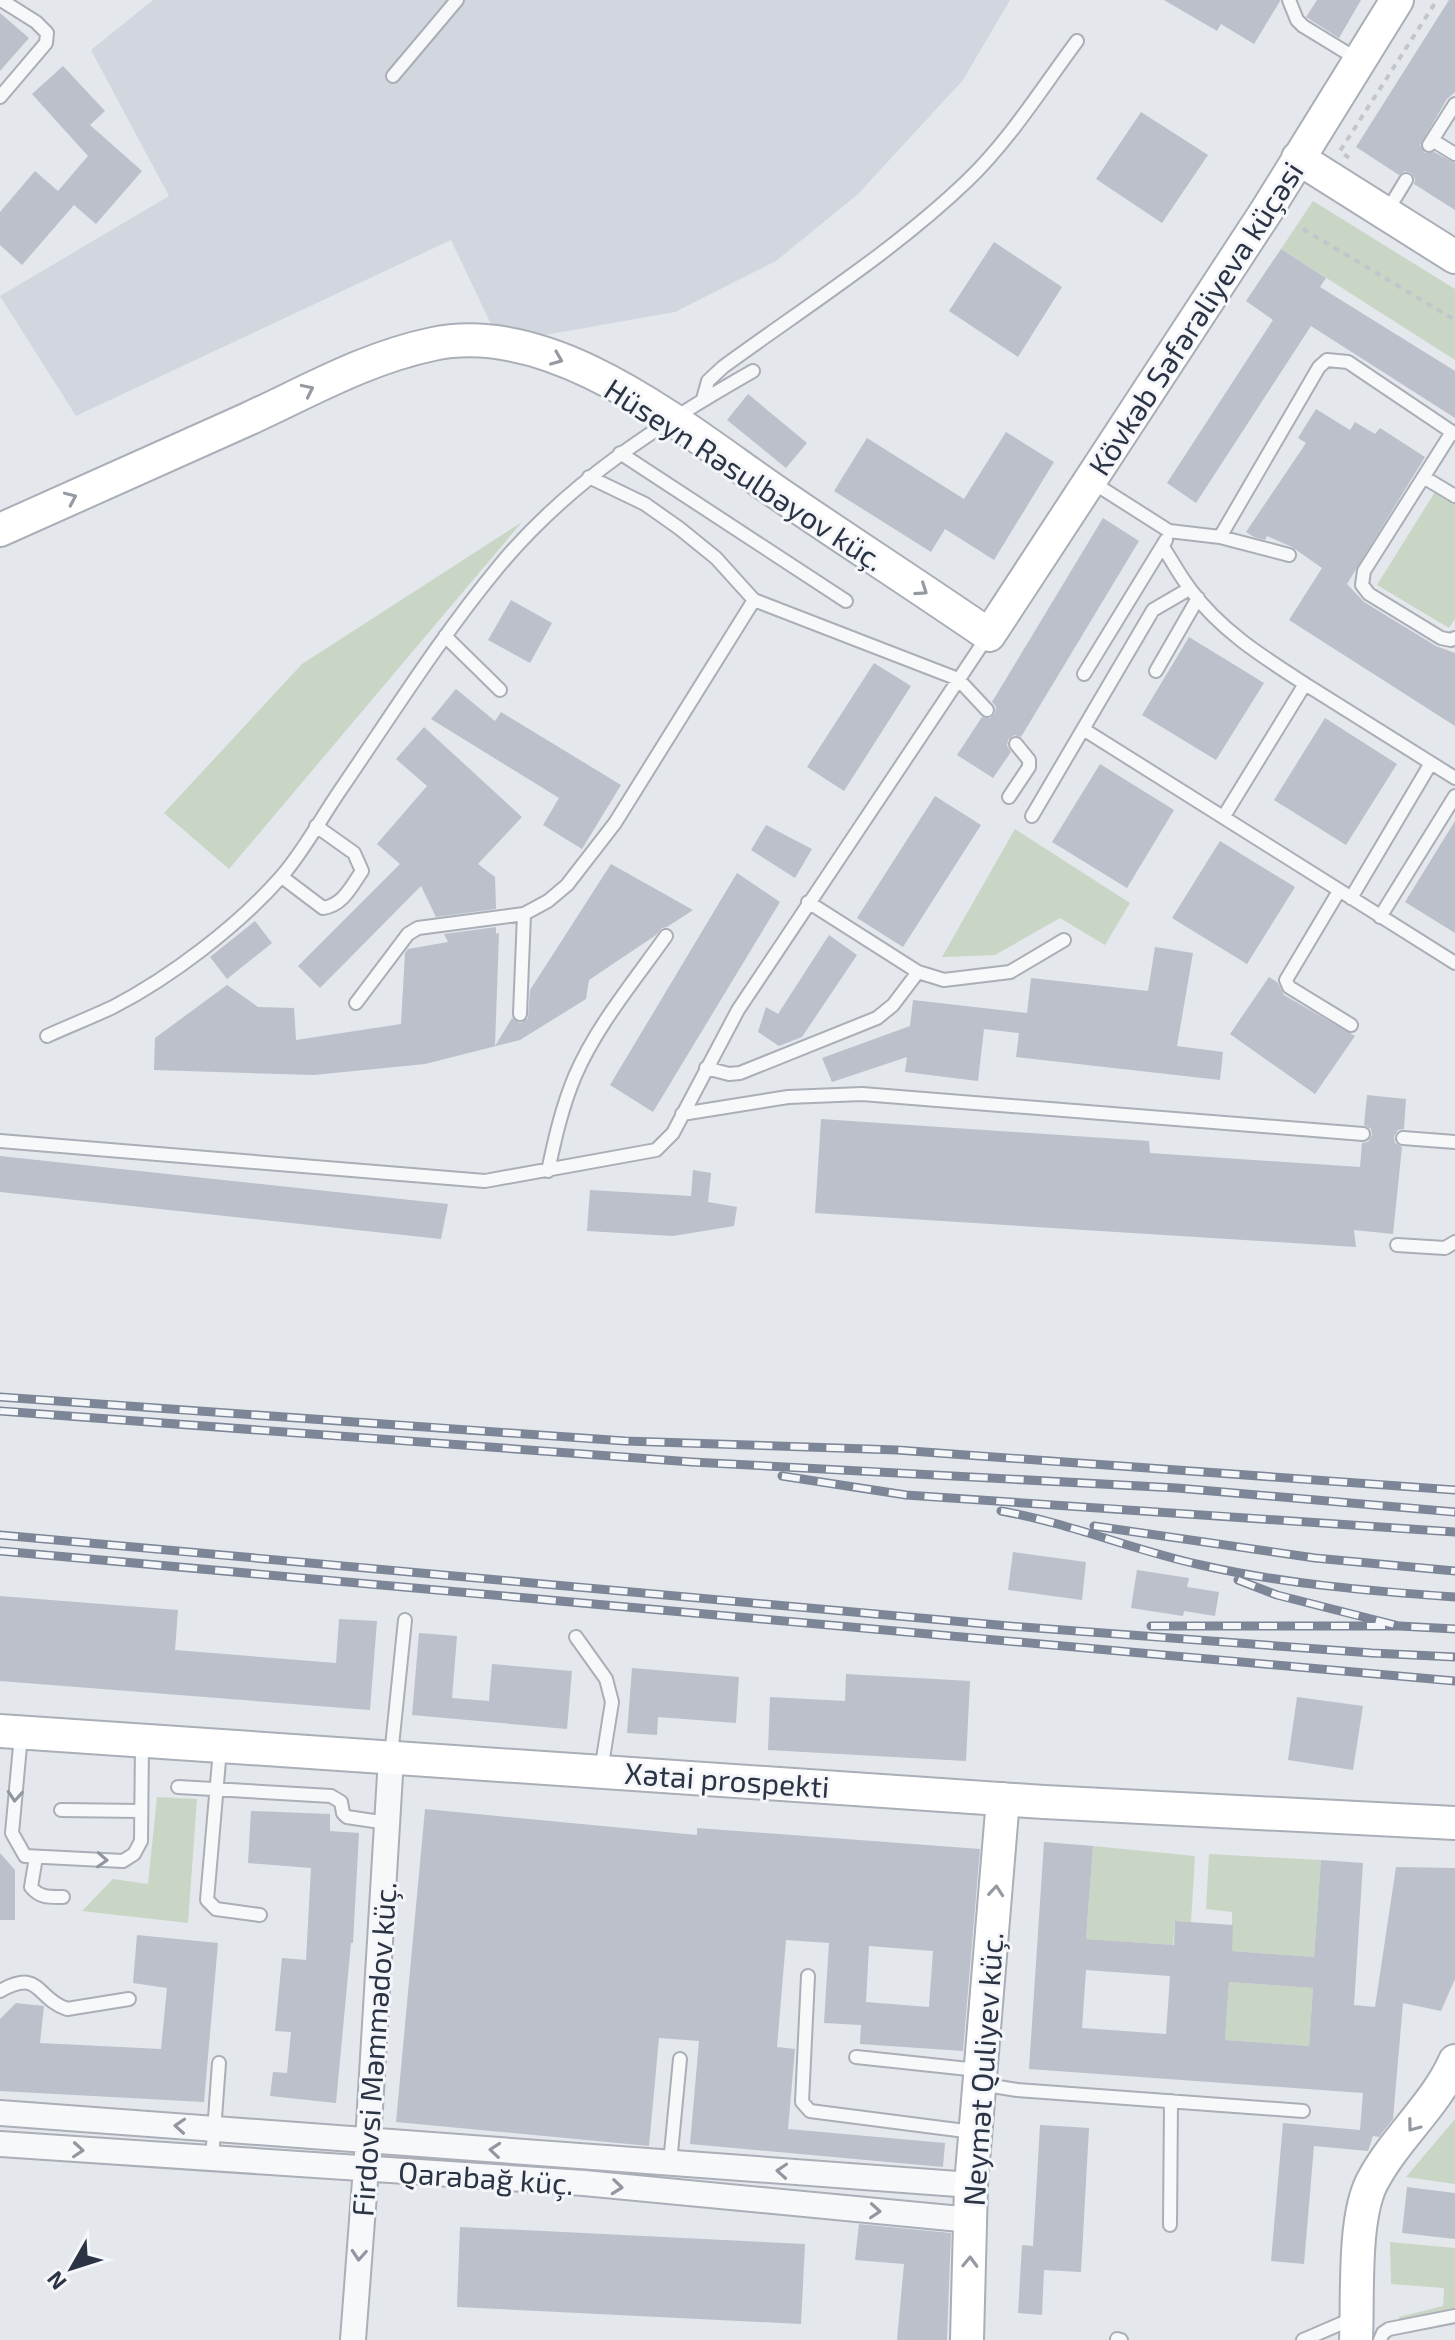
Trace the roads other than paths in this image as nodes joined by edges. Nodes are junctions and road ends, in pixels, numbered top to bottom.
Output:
1 (1, 0) edge
2 (457, 0) edge
3 (1289, 0) edge
4 (1397, 0) edge
5 (1077, 41) dead end
6 (1360, 61) junction
7 (393, 76) dead end
8 (0, 97) edge
9 (1455, 104) edge
10 (1455, 154) edge
11 (1298, 158) junction
12 (1406, 180) dead end
13 (1386, 213) junction
14 (1455, 257) edge
15 (753, 371) dead end
16 (703, 399) junction
17 (673, 419) junction
18 (1454, 433) edge
19 (620, 453) junction
20 (589, 477) junction
21 (1425, 478) junction
22 (1090, 480) junction
23 (1455, 496) edge
24 (0, 530) edge
25 (1169, 531) junction
26 (1220, 537) junction
27 (1163, 547) junction
28 (1289, 555) dead end
29 (1193, 593) junction
30 (754, 600) junction
31 (846, 601) dead end
32 (989, 635) junction
33 (445, 636) junction
34 (1455, 638) edge
35 (1156, 671) dead end
36 (1084, 674) dead end
37 (958, 679) junction
38 (1305, 684) junction
39 (500, 690) dead end
40 (987, 710) dead end
41 (1083, 729) junction
42 (1016, 744) dead end
43 (1431, 763) junction
44 (1455, 778) edge
45 (1455, 796) edge
46 (1009, 797) dead end
47 (1032, 816) dead end
48 (1224, 816) junction
49 (316, 826) junction
50 (282, 877) junction
51 (1345, 894) junction
52 (808, 902) junction
53 (524, 914) junction
54 (1380, 917) junction
55 (666, 936) dead end
56 (1064, 940) dead end
57 (1455, 963) edge
58 (918, 972) junction
59 (356, 1003) dead end
60 (520, 1014) dead end
61 (1351, 1025) dead end
62 (47, 1036) dead end
63 (706, 1068) junction
64 (682, 1114) junction
65 (1363, 1134) dead end
66 (1403, 1138) dead end
67 (0, 1141) edge
68 (1455, 1142) edge
69 (548, 1171) junction
70 (1455, 1242) edge
71 (1397, 1245) dead end
72 (405, 1620) dead end
73 (576, 1637) dead end
74 (11, 1732) edge
75 (142, 1741) junction
76 (220, 1745) junction
77 (391, 1758) junction
78 (601, 1771) junction
79 (178, 1787) dead end
80 (215, 1791) junction
81 (1003, 1799) junction
82 (61, 1810) dead end
83 (141, 1811) junction
84 (387, 1823) junction
85 (1455, 1823) edge
86 (36, 1857) junction
87 (63, 1897) dead end
88 (260, 1915) dead end
89 (808, 1976) dead end
90 (0, 1991) edge
91 (129, 1999) dead end
92 (856, 2057) dead end
93 (680, 2059) dead end
94 (1455, 2061) edge
95 (219, 2063) dead end
96 (980, 2077) junction
97 (1171, 2101) junction
98 (1303, 2111) dead end
99 (0, 2113) edge
100 (215, 2128) junction
101 (976, 2132) junction
102 (368, 2141) junction
103 (0, 2144) edge
104 (212, 2159) junction
105 (670, 2163) junction
106 (365, 2169) junction
107 (971, 2185) junction
108 (971, 2220) junction
109 (1170, 2225) dead end
110 (1455, 2316) edge
111 (1356, 2328) edge
112 (353, 2340) edge
113 (967, 2340) edge
114 (1303, 2340) edge
115 (1380, 2340) edge

1 - 8 lane
2 - 7 lane
3 - 6 lane
4 - 6 street, Kövkəb Səfərəliyeva küçəsi
5 - 16 lane
6 - 11 street, Kövkəb Səfərəliyeva küçəsi
9 - 10 lane
11 - 13 street
11 - 22 street, Kövkəb Səfərəliyeva küçəsi
12 - 13 lane
13 - 14 street
15 - 16 lane
16 - 17 lane
17 - 19 lane
24 -> 17 street, Hüseyn Rəsulbəyov küç.
17 -> 32 street, Hüseyn Rəsulbəyov küç.
18 - 21 lane
18 - 26 lane
19 - 20 lane
19 - 31 lane
20 - 30 lane
20 - 33 lane
21 - 23 lane
21 - 34 lane
22 - 25 lane
22 - 32 street, Kövkəb Səfərəliyeva küçəsi
25 - 26 lane
25 - 27 lane
26 - 28 lane
27 - 29 lane
27 - 36 lane
29 - 35 lane
29 - 38 lane
29 - 41 lane
30 - 37 lane
30 - 53 lane
32 - 37 lane
33 - 39 lane
33 - 49 lane
37 - 40 lane
37 - 52 lane
38 - 43 lane
38 - 48 lane
41 - 47 lane
41 - 48 lane
42 - 46 lane
43 - 44 lane
43 - 51 lane
45 - 54 lane
48 - 51 lane
49 - 50 lane
49 - 50 lane
50 - 62 lane
51 - 54 lane
51 - 61 lane
52 - 58 lane
52 - 63 lane
53 - 59 lane
53 - 60 lane
54 - 57 lane
55 - 69 lane
56 - 58 lane
58 - 63 lane
63 - 64 lane
64 - 65 lane
64 - 69 lane
66 - 68 lane
67 - 69 lane
70 - 71 lane
72 - 77 lane
73 - 78 lane
74 - 75 street, Xətai prospekti
74 -> 86 lane
75 - 76 street, Xətai prospekti
75 - 83 lane
76 - 77 street, Xətai prospekti
76 - 80 lane
77 - 78 street, Xətai prospekti
77 - 84 street, Firdovsi Məmmədov küç.
78 - 81 street, Xətai prospekti
79 - 80 lane
80 - 84 lane
80 - 88 lane
81 - 85 street, Xətai prospekti
96 -> 81 street, Neymət Quliyev küç.
82 - 83 lane
86 -> 83 lane
84 - 102 street, Firdovsi Məmmədov küç.
86 - 87 lane
89 - 101 lane
90 - 91 lane
92 - 96 lane
93 - 105 lane
94 -> 111 street
95 - 100 lane
96 - 97 lane
96 - 101 street, Neymət Quliyev küç.
97 - 98 lane
97 - 109 lane
100 -> 99 street, Qarabağ küç.
100 - 102 street, Qarabağ küç.
100 - 104 lane
101 - 107 street, Neymət Quliyev küç.
105 -> 102 street, Qarabağ küç.
102 - 106 street, Firdovsi Məmmədov küç.
103 -> 104 street, Qarabağ küç.
104 - 106 street, Qarabağ küç.
107 -> 105 street, Qarabağ küç.
106 -> 108 street, Qarabağ küç.
106 -> 112 street, Firdovsi Məmmədov küç.
107 - 108 street, Neymət Quliyev küç.
113 -> 108 street, Neymət Quliyev küç.
110 - 115 lane
111 - 114 lane

